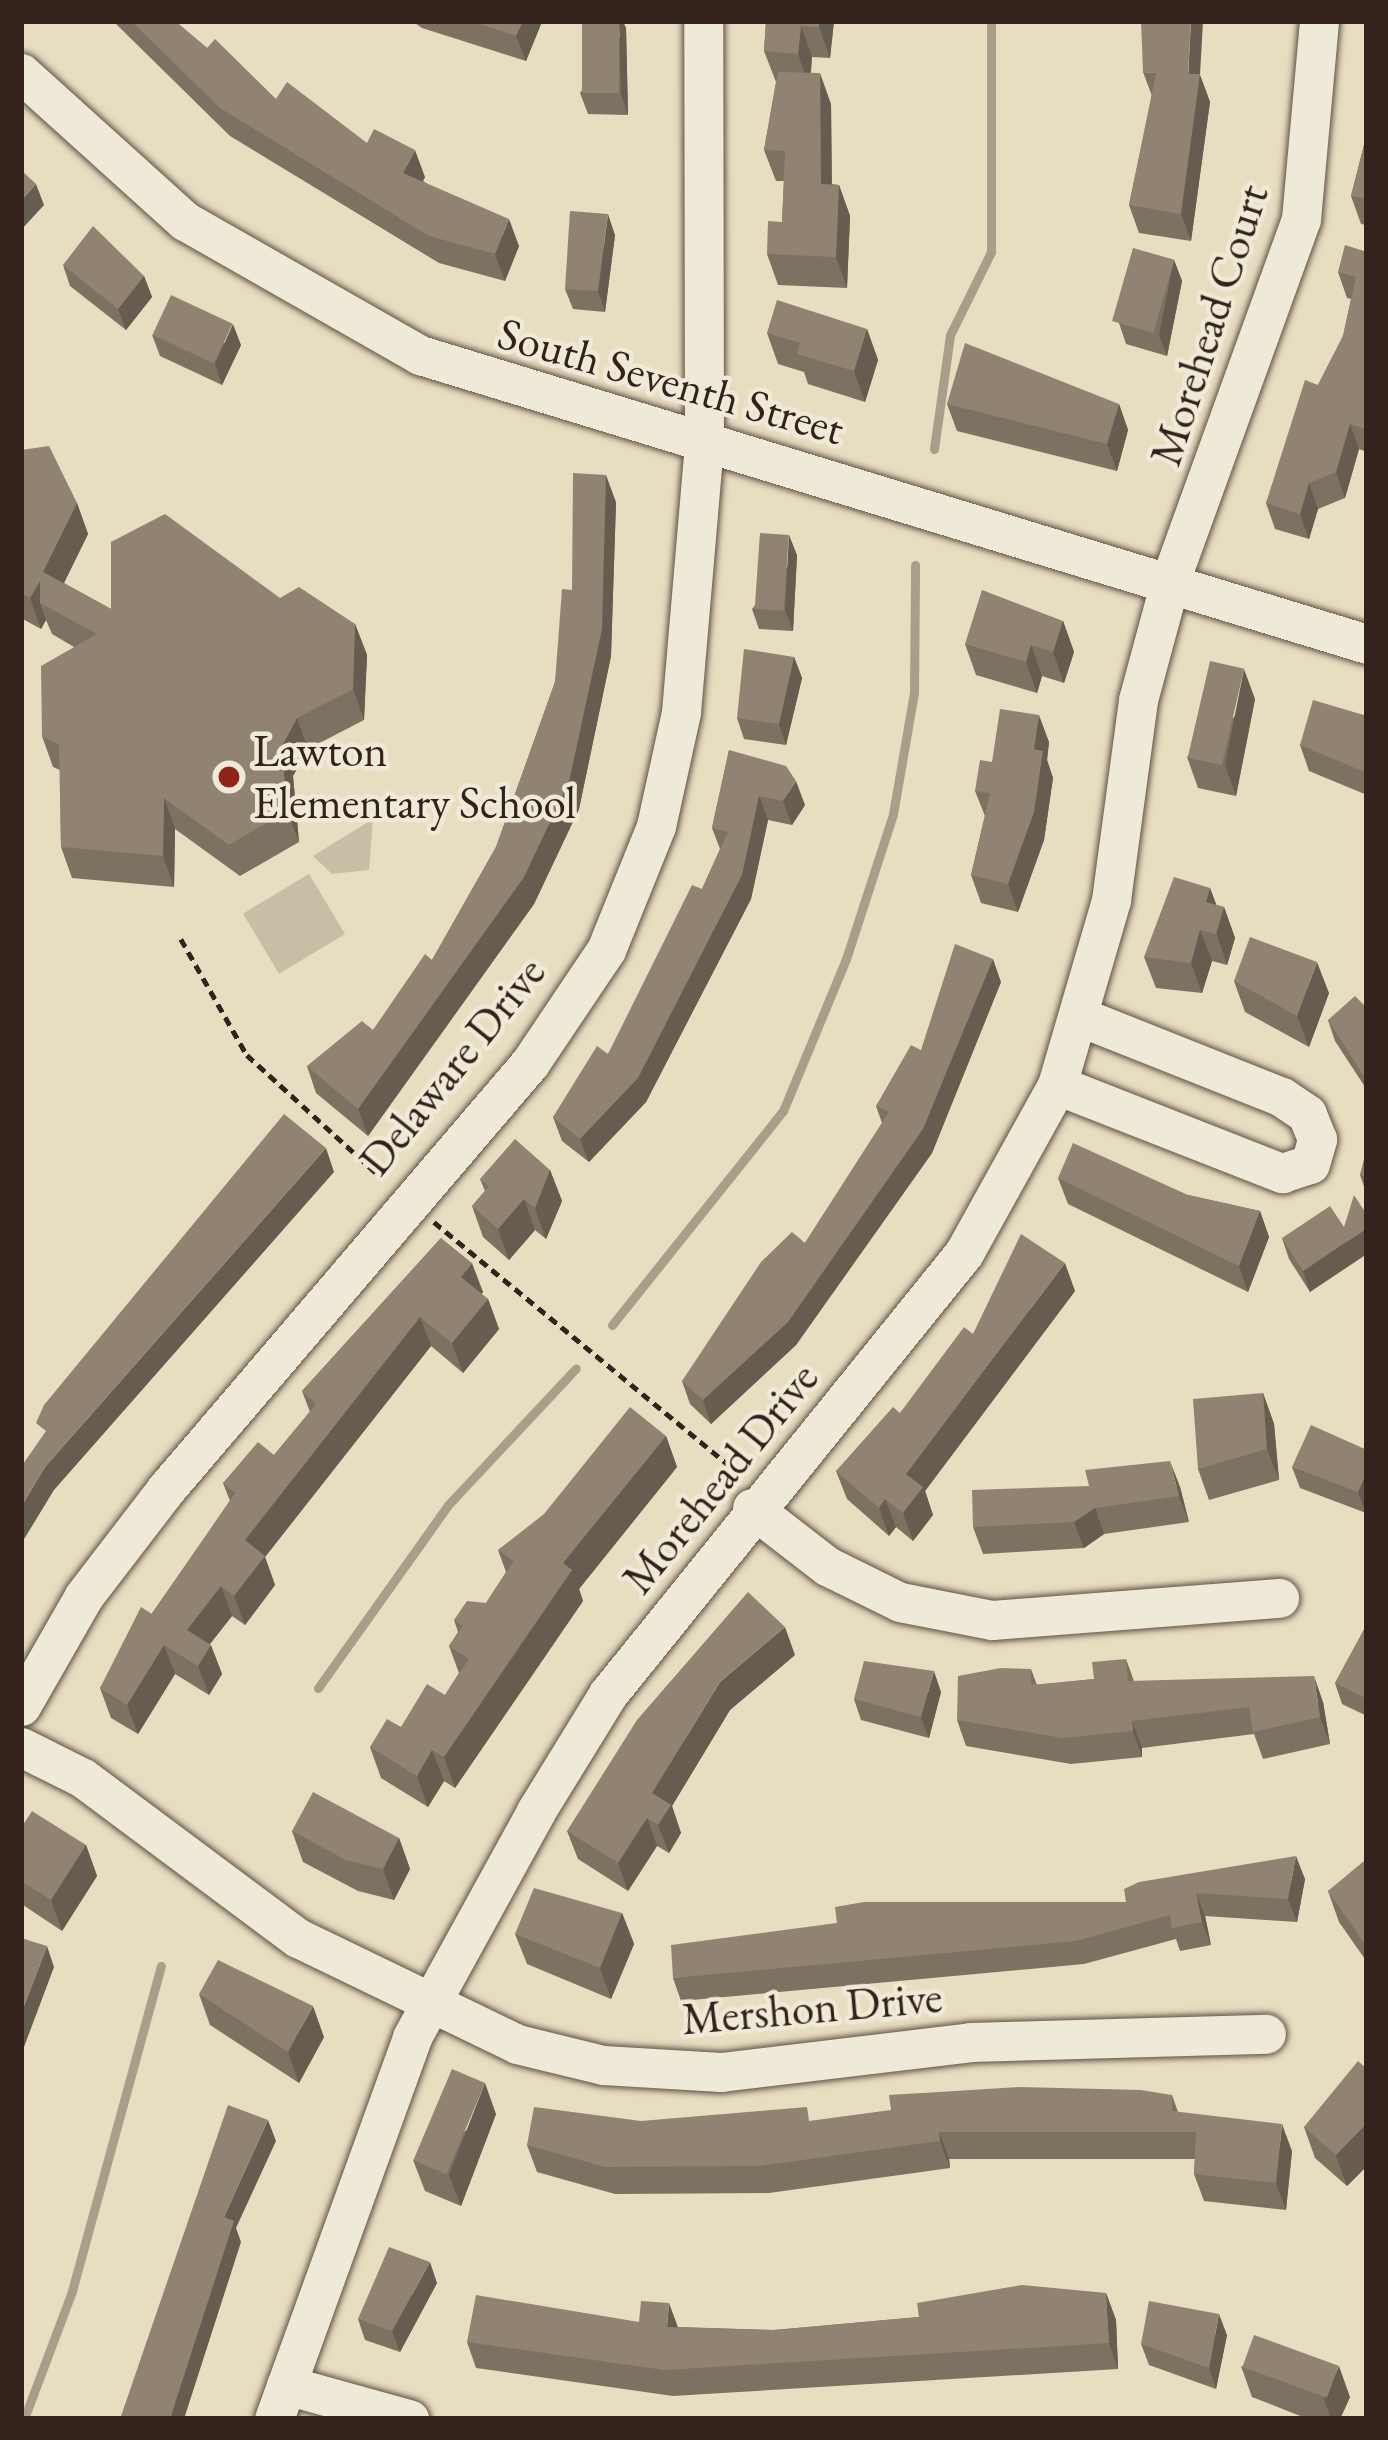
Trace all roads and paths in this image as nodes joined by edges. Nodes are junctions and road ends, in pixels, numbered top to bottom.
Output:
1 (703, 21) edge
2 (1319, 21) edge
3 (21, 73) edge
4 (704, 441) junction
5 (1170, 580) junction
6 (1367, 644) edge
7 (182, 939) dead end
8 (1078, 1016) junction
9 (1057, 1085) junction
10 (399, 1192) dead end
11 (421, 1210) dead end
12 (748, 1492) junction
13 (1279, 1598) dead end
14 (21, 1706) edge
15 (21, 1747) edge
16 (428, 2002) junction
17 (1266, 2034) dead end
18 (280, 2402) edge
19 (409, 2419) edge

1 - 4 street, Delaware Drive
2 - 5 street, Morehead Court
3 - 4 street, South Seventh Street
4 - 5 street, South Seventh Street
4 - 14 street, Delaware Drive
5 - 6 street, South Seventh Street
5 - 8 street, Morehead Drive
7 - 10 path
8 - 9 street, Morehead Drive
8 - 9 street
9 - 12 street, Morehead Drive
11 - 12 path
12 - 13 street
12 - 16 street, Morehead Drive
15 - 16 street, Mershon Drive
16 - 17 street, Mershon Drive
16 - 18 street, Morehead Drive
18 - 19 street

